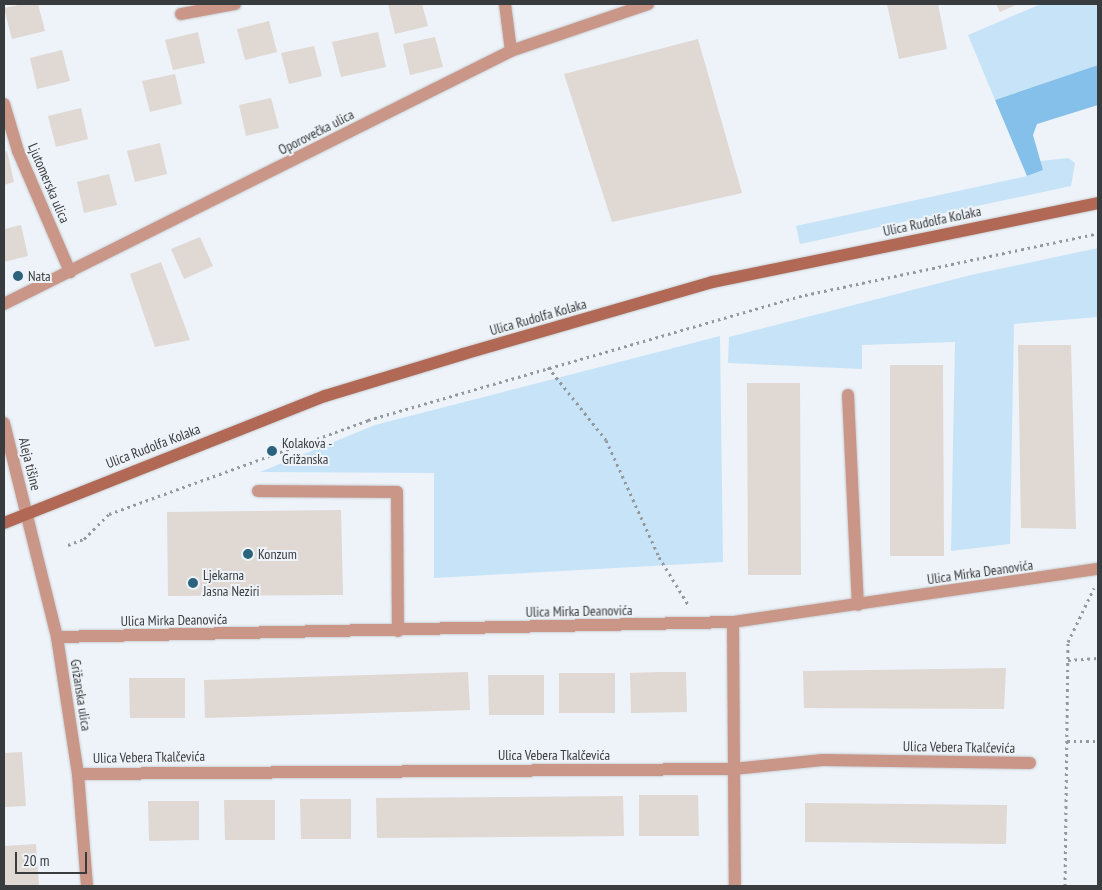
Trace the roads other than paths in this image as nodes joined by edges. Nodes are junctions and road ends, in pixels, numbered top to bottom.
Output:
1 (236, 4) edge
2 (505, 4) edge
3 (648, 4) edge
4 (181, 14) dead end
5 (511, 51) junction
6 (4, 104) edge
7 (1098, 203) edge
8 (70, 272) junction
9 (4, 304) edge
10 (848, 395) dead end
11 (4, 423) edge
12 (258, 491) dead end
13 (26, 512) junction
14 (4, 523) edge
15 (1096, 575) edge
16 (858, 605) junction
17 (732, 622) junction
18 (398, 631) junction
19 (57, 637) junction
20 (1030, 763) dead end
21 (733, 769) junction
22 (78, 774) junction
23 (86, 886) edge
24 (735, 886) edge

1 - 4 street
2 - 5 street
3 - 5 street, Oporovečka ulica
5 - 8 street, Oporovečka ulica
6 - 8 street, Ljutomerska ulica
7 - 13 main road, Ulica Rudolfa Kolaka
8 - 9 street, Oporovečka ulica
10 - 16 street
11 - 13 street, Aleja tišine
12 - 18 street
13 - 14 main road, Ulica Rudolfa Kolaka
13 - 19 street, Grižanska ulica
15 - 16 street, Ulica Mirka Deanovića
16 - 17 street, Ulica Mirka Deanovića
17 - 18 street, Ulica Mirka Deanovića
17 - 21 street
18 - 19 street, Ulica Mirka Deanovića
19 - 22 street, Grižanska ulica
20 - 21 street, Ulica Vebera Tkalčevića
21 - 22 street, Ulica Vebera Tkalčevića
21 - 24 street
22 - 23 street, Grižanska ulica

